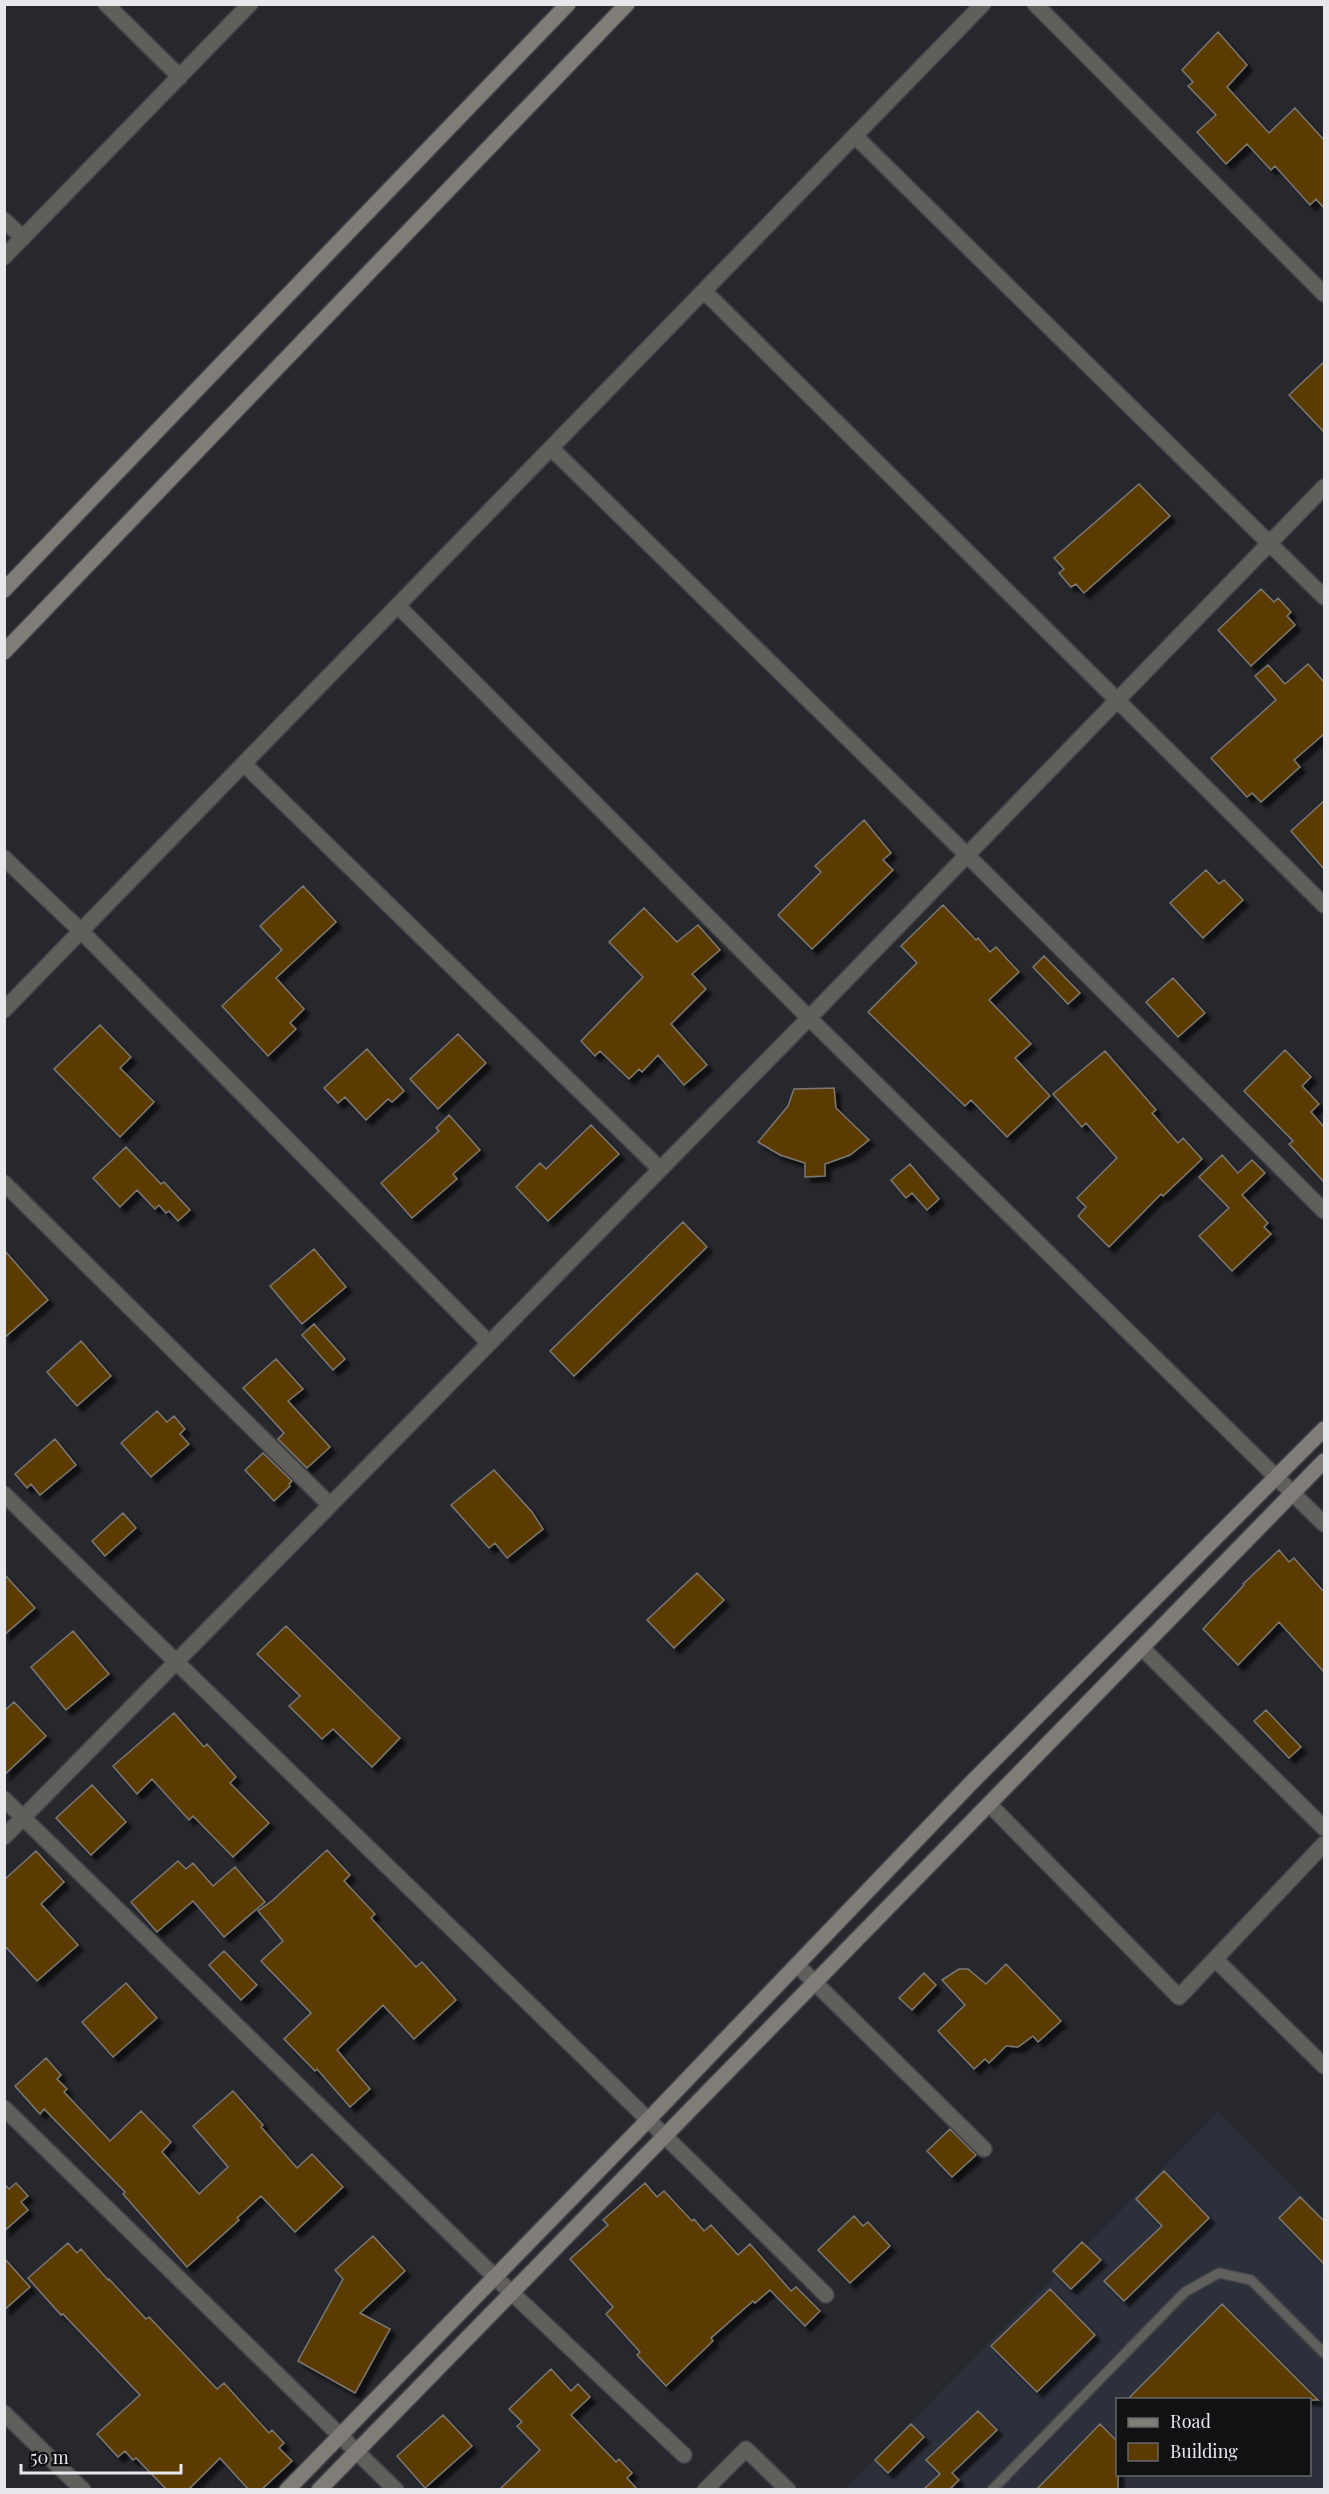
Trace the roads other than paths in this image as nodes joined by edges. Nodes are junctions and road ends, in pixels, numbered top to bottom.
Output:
1 (106, 4) edge
2 (250, 4) edge
3 (568, 4) edge
4 (627, 4) edge
5 (983, 4) edge
6 (1035, 4) edge
7 (180, 77) junction
8 (855, 136) junction
9 (4, 220) edge
10 (23, 238) junction
11 (4, 257) edge
12 (704, 291) junction
13 (1324, 294) edge
14 (551, 448) junction
15 (1324, 487) edge
16 (1270, 543) junction
17 (4, 590) edge
18 (1324, 597) edge
19 (398, 606) junction
20 (4, 652) edge
21 (1118, 699) junction
22 (244, 764) junction
23 (967, 855) junction
24 (4, 858) edge
25 (1324, 905) edge
26 (81, 931) junction
27 (4, 1010) edge
28 (809, 1018) junction
29 (660, 1169) junction
30 (4, 1183) edge
31 (1324, 1211) edge
32 (489, 1343) junction
33 (1324, 1429) edge
34 (1324, 1461) edge
35 (1277, 1477) junction
36 (1293, 1493) junction
37 (4, 1494) edge
38 (330, 1505) junction
39 (1324, 1524) edge
40 (1142, 1648) junction
41 (176, 1662) junction
42 (4, 1799) edge
43 (989, 1804) junction
44 (24, 1818) junction
45 (1324, 1828) edge
46 (4, 1837) edge
47 (1324, 1844) edge
48 (1215, 1959) junction
49 (796, 1965) junction
50 (815, 1982) junction
51 (1324, 2066) edge
52 (4, 2108) edge
53 (649, 2119) junction
54 (665, 2135) junction
55 (984, 2149) dead end
56 (495, 2277) junction
57 (511, 2293) junction
58 (826, 2295) dead end
59 (1324, 2353) edge
60 (4, 2413) edge
61 (340, 2435) junction
62 (356, 2451) junction
63 (684, 2455) dead end
64 (778, 2486) edge
65 (83, 2490) edge
66 (287, 2490) edge
67 (319, 2490) edge
68 (396, 2490) edge
69 (705, 2490) edge
70 (992, 2490) edge

1 - 7 street
2 - 7 street
3 - 17 main road
4 - 20 main road
5 - 8 street
6 - 13 street
7 - 10 street
8 - 12 street
8 - 16 street
9 - 10 street
10 - 11 street
12 - 14 street
12 - 21 street
14 - 19 street
14 - 23 street
15 - 16 street
16 - 18 street
16 - 21 street
19 - 22 street
19 - 28 street
21 - 23 street
21 - 25 street
22 - 26 street
22 - 29 street
23 - 28 street
23 - 31 street
24 - 26 street
26 - 27 street
26 - 32 street
28 - 29 street
28 - 35 street
29 - 32 street
30 - 38 street
32 - 38 street
33 - 35 main road
34 - 36 main road
35 - 36 street
35 - 49 main road
36 - 39 street
36 - 40 main road
37 - 41 street
38 - 41 street
40 - 43 main road
40 - 45 street
41 - 44 street
41 - 53 street
42 - 44 street
43 - 48 street
43 - 50 main road
44 - 46 street
44 - 56 street
47 - 48 street
48 - 51 street
49 - 50 street
49 - 53 main road
50 - 54 main road
50 - 55 street
52 - 61 street
53 - 54 street
53 - 56 main road
54 - 57 main road
54 - 58 street
56 - 57 street
56 - 61 main road
57 - 62 main road
57 - 63 street
59 - 70 lane
60 - 65 street
61 - 62 street
61 - 66 main road
62 - 67 main road
62 - 68 street
64 - 69 street

